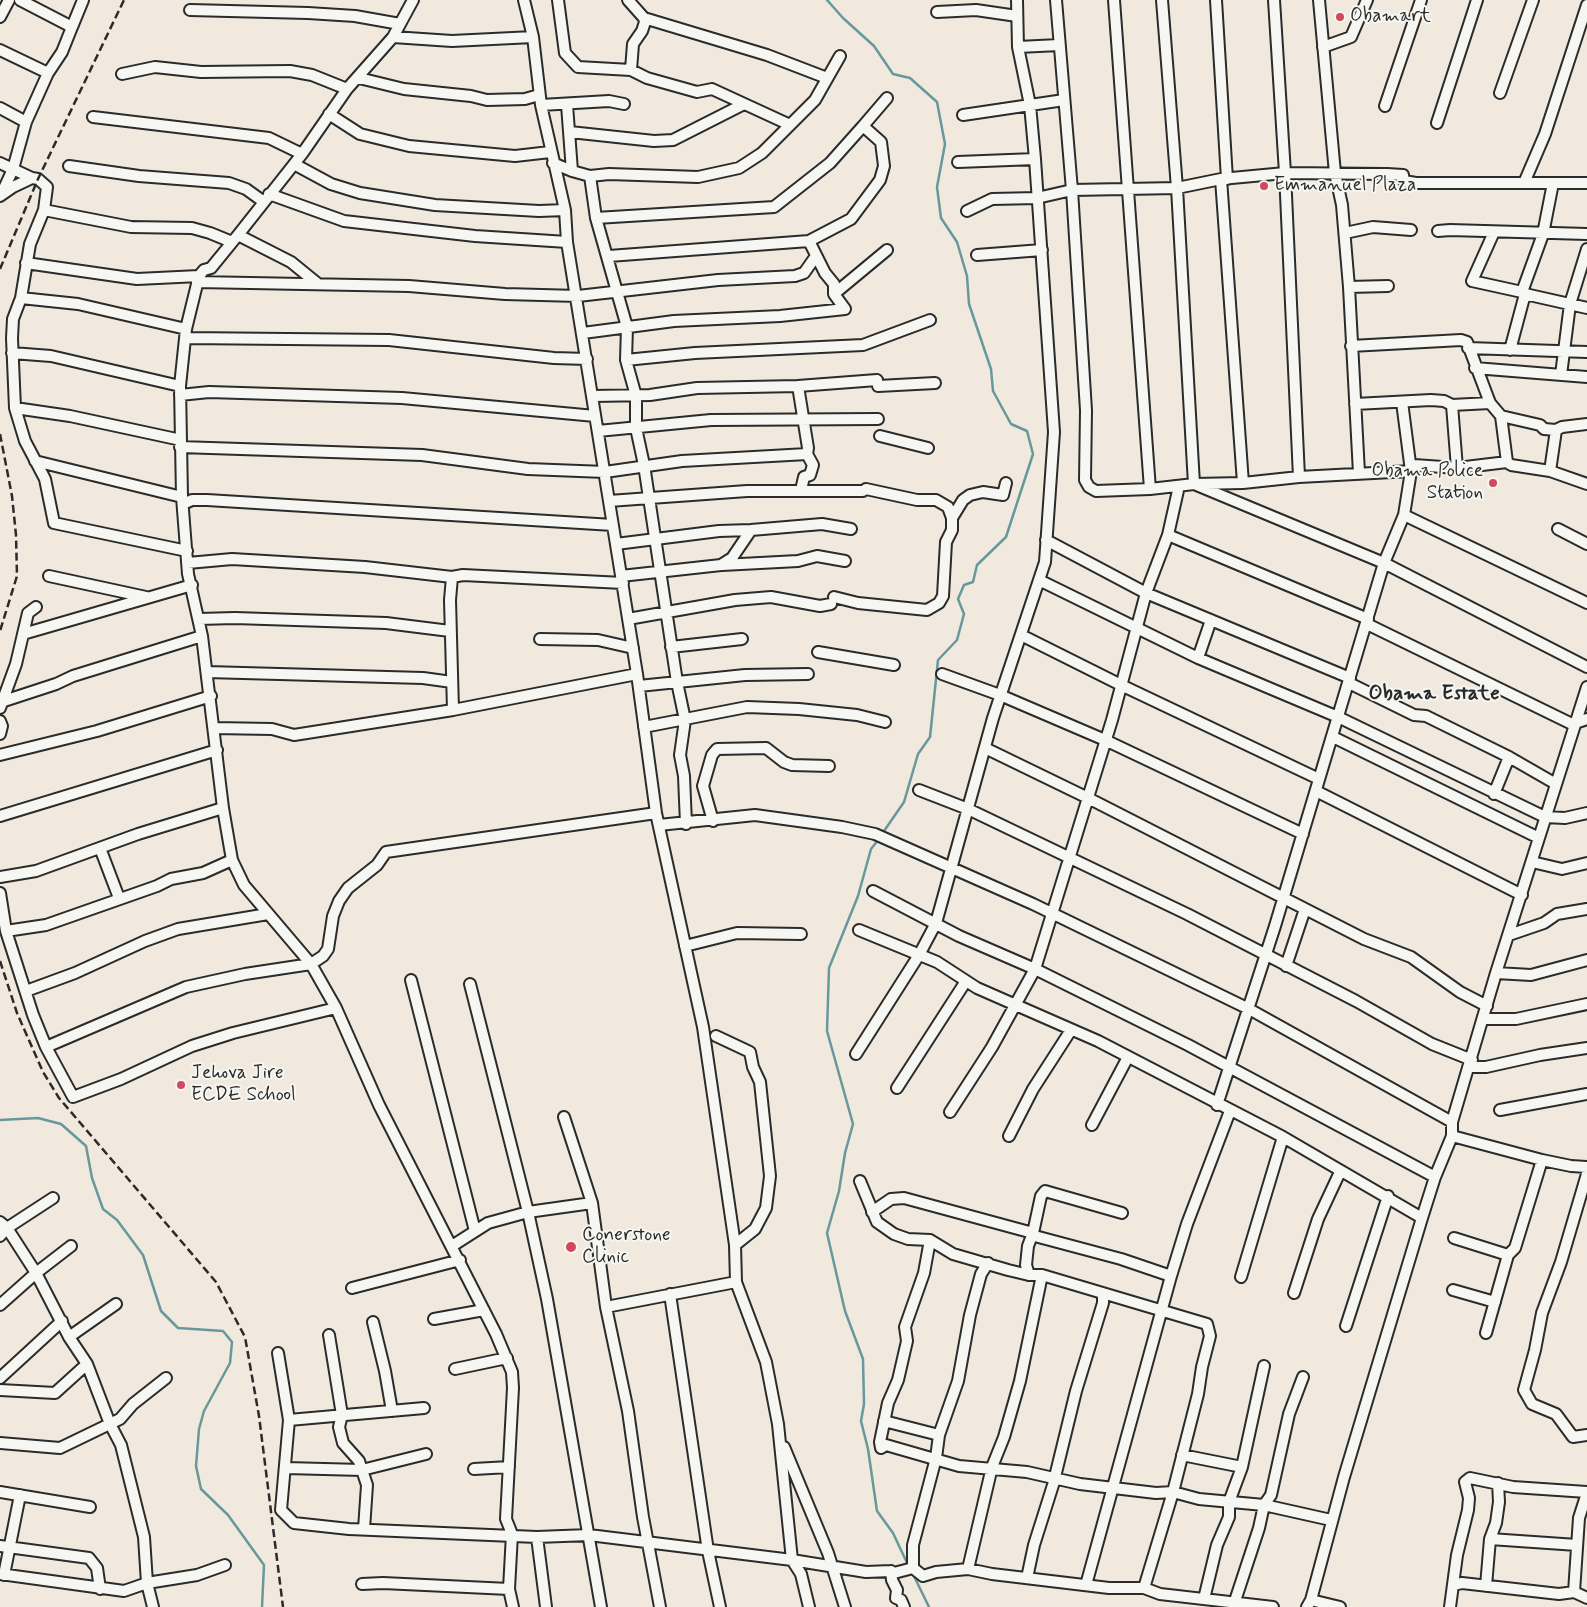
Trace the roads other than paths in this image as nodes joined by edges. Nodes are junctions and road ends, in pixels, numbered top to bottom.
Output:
1 (8, 0) edge
2 (20, 0) edge
3 (83, 0) edge
4 (414, 0) edge
5 (524, 0) edge
6 (558, 0) edge
7 (628, 0) edge
8 (1017, 0) edge
9 (1056, 0) edge
10 (1114, 0) edge
11 (1162, 0) edge
12 (1216, 0) edge
13 (1274, 0) edge
14 (1319, 0) edge
15 (1367, 0) edge
16 (1421, 0) edge
17 (1477, 0) edge
18 (1532, 0) edge
19 (1587, 5) edge
20 (190, 10) dead end
21 (937, 12) dead end
22 (1017, 16) junction
23 (0, 17) edge
24 (644, 18) junction
25 (400, 24) junction
26 (72, 27) junction
27 (533, 36) junction
28 (393, 37) junction
29 (1058, 45) junction
30 (1018, 47) junction
31 (1323, 47) junction
32 (0, 50) edge
33 (840, 56) dead end
34 (631, 70) junction
35 (48, 73) junction
36 (122, 74) dead end
37 (359, 78) junction
38 (828, 78) junction
39 (347, 89) junction
40 (1500, 93) dead end
41 (887, 98) dead end
42 (540, 100) junction
43 (1064, 100) junction
44 (624, 104) dead end
45 (744, 104) junction
46 (567, 105) junction
47 (1030, 105) junction
48 (1385, 106) dead end
49 (0, 108) edge
50 (329, 114) junction
51 (963, 115) dead end
52 (93, 117) dead end
53 (26, 122) junction
54 (1437, 123) dead end
55 (788, 124) junction
56 (863, 126) junction
57 (570, 132) junction
58 (550, 152) junction
59 (302, 154) junction
60 (1035, 160) junction
61 (958, 162) dead end
62 (0, 163) edge
63 (553, 163) junction
64 (294, 164) junction
65 (70, 166) dead end
66 (13, 169) junction
67 (572, 171) junction
68 (1285, 173) junction
69 (1336, 173) junction
70 (590, 176) junction
71 (32, 178) junction
72 (1224, 179) junction
73 (1524, 183) junction
74 (1553, 183) junction
75 (1587, 183) edge
76 (1177, 188) junction
77 (1129, 189) junction
78 (1072, 190) junction
79 (0, 196) edge
80 (266, 198) junction
81 (1037, 198) junction
82 (44, 210) junction
83 (565, 210) junction
84 (967, 211) dead end
85 (596, 218) junction
86 (1410, 230) dead end
87 (1438, 231) dead end
88 (1494, 232) junction
89 (1344, 233) junction
90 (1543, 234) junction
91 (1587, 234) edge
92 (235, 239) junction
93 (809, 241) junction
94 (567, 242) junction
95 (1587, 249) edge
96 (887, 250) dead end
97 (1042, 250) junction
98 (609, 256) junction
99 (816, 256) junction
100 (976, 256) dead end
101 (26, 263) junction
102 (198, 279) junction
103 (318, 284) junction
104 (1388, 286) dead end
105 (1350, 287) junction
106 (619, 292) junction
107 (834, 294) junction
108 (1524, 294) junction
109 (578, 296) junction
110 (21, 298) junction
111 (1570, 304) junction
112 (1587, 308) edge
113 (930, 320) dead end
114 (627, 327) junction
115 (583, 332) junction
116 (185, 334) junction
117 (1351, 346) junction
118 (1468, 348) junction
119 (1510, 350) junction
120 (1563, 351) junction
121 (1587, 352) edge
122 (12, 353) junction
123 (587, 359) junction
124 (626, 360) junction
125 (1475, 368) junction
126 (1561, 375) junction
127 (1587, 377) edge
128 (935, 383) dead end
129 (798, 386) junction
130 (180, 390) junction
131 (593, 396) junction
132 (636, 396) junction
133 (1402, 402) junction
134 (1490, 403) junction
135 (1354, 404) junction
136 (1452, 405) junction
137 (15, 408) junction
138 (595, 416) junction
139 (1501, 416) junction
140 (804, 419) junction
141 (878, 419) dead end
142 (1587, 424) edge
143 (636, 428) junction
144 (1556, 430) junction
145 (598, 431) junction
146 (880, 436) dead end
147 (180, 444) junction
148 (928, 448) dead end
149 (807, 454) junction
150 (35, 461) junction
151 (1507, 462) junction
152 (644, 465) junction
153 (1457, 468) junction
154 (1411, 471) junction
155 (1550, 471) junction
156 (605, 472) junction
157 (1358, 473) junction
158 (1299, 476) junction
159 (1006, 483) dead end
160 (1243, 483) junction
161 (1194, 484) junction
162 (1587, 484) edge
163 (1179, 486) junction
164 (1150, 489) junction
165 (801, 490) junction
166 (650, 499) junction
167 (183, 500) junction
168 (609, 500) junction
169 (1404, 515) junction
170 (952, 518) junction
171 (613, 525) junction
172 (851, 529) dead end
173 (1558, 529) dead end
174 (751, 530) junction
175 (1168, 535) junction
176 (655, 540) junction
177 (1046, 540) junction
178 (616, 544) junction
179 (1587, 544) edge
180 (187, 551) junction
181 (845, 561) dead end
182 (1384, 562) junction
183 (188, 563) junction
184 (721, 566) junction
185 (660, 573) junction
186 (49, 576) dead end
187 (452, 577) junction
188 (622, 579) junction
189 (1039, 580) junction
190 (192, 585) junction
191 (1146, 593) junction
192 (146, 597) junction
193 (1587, 604) edge
194 (36, 606) dead end
195 (666, 613) junction
196 (199, 619) junction
197 (628, 619) junction
198 (1211, 620) junction
199 (1367, 621) junction
200 (1137, 629) junction
201 (450, 631) junction
202 (23, 634) junction
203 (1021, 635) junction
204 (202, 636) junction
205 (540, 639) dead end
206 (742, 639) dead end
207 (671, 647) junction
208 (633, 648) junction
209 (818, 652) dead end
210 (1198, 658) junction
211 (894, 665) dead end
212 (1587, 666) edge
213 (207, 672) junction
214 (637, 674) junction
215 (808, 674) dead end
216 (942, 674) dead end
217 (1350, 680) junction
218 (452, 682) junction
219 (677, 682) junction
220 (1121, 685) junction
221 (639, 686) junction
222 (1587, 687) edge
223 (1000, 695) junction
224 (211, 696) junction
225 (2, 704) edge
226 (453, 710) junction
227 (1338, 717) junction
228 (1587, 719) edge
229 (685, 720) junction
230 (0, 721) edge
231 (885, 722) dead end
232 (1574, 724) junction
233 (644, 727) junction
234 (214, 728) junction
235 (0, 734) edge
236 (1333, 737) junction
237 (1105, 740) junction
238 (985, 748) junction
239 (216, 750) junction
240 (0, 755) edge
241 (1509, 757) junction
242 (829, 766) dead end
243 (1319, 779) junction
244 (1556, 784) junction
245 (919, 790) dead end
246 (1316, 791) junction
247 (1494, 794) junction
248 (1088, 798) junction
249 (223, 808) junction
250 (968, 808) junction
251 (656, 813) junction
252 (1587, 813) edge
253 (0, 816) edge
254 (1545, 818) junction
255 (713, 821) junction
256 (686, 824) junction
257 (659, 825) junction
258 (1303, 834) junction
259 (1540, 838) junction
260 (100, 848) junction
261 (1068, 857) junction
262 (232, 860) junction
263 (1532, 862) junction
264 (1587, 863) edge
265 (952, 867) junction
266 (0, 877) edge
267 (874, 890) dead end
268 (0, 893) edge
269 (1522, 894) junction
270 (1283, 897) junction
271 (118, 898) junction
272 (1305, 909) junction
273 (1587, 909) edge
274 (268, 914) junction
275 (1052, 914) junction
276 (936, 923) junction
277 (859, 930) dead end
278 (6, 931) junction
279 (801, 934) dead end
280 (1510, 935) junction
281 (685, 946) junction
282 (1265, 954) junction
283 (919, 955) junction
284 (1587, 960) edge
285 (311, 964) junction
286 (1286, 966) junction
287 (1035, 969) junction
288 (1496, 973) junction
289 (410, 980) dead end
290 (966, 981) junction
291 (470, 984) dead end
292 (26, 991) junction
293 (1587, 1004) edge
294 (1016, 1005) junction
295 (1487, 1006) junction
296 (336, 1008) junction
297 (1249, 1009) junction
298 (1484, 1018) junction
299 (1071, 1030) junction
300 (716, 1036) dead end
301 (46, 1047) junction
302 (1587, 1048) edge
303 (856, 1054) dead end
304 (1128, 1058) junction
305 (1471, 1064) junction
306 (1230, 1067) junction
307 (896, 1088) dead end
308 (1587, 1094) edge
309 (1218, 1105) junction
310 (1500, 1110) dead end
311 (1230, 1111) junction
312 (950, 1112) dead end
313 (564, 1117) dead end
314 (1452, 1122) junction
315 (1092, 1124) dead end
316 (1009, 1136) dead end
317 (1452, 1136) junction
318 (1283, 1138) junction
319 (1542, 1160) junction
320 (1587, 1167) edge
321 (1340, 1172) junction
322 (1587, 1174) edge
323 (1435, 1177) junction
324 (860, 1181) dead end
325 (1388, 1196) junction
326 (53, 1198) dead end
327 (1582, 1199) edge
328 (592, 1203) junction
329 (528, 1212) junction
330 (872, 1212) junction
331 (1122, 1213) dead end
332 (1422, 1218) junction
333 (2, 1229) edge
334 (475, 1231) junction
335 (1032, 1234) junction
336 (1454, 1238) dead end
337 (930, 1240) junction
338 (735, 1245) junction
339 (71, 1246) dead end
340 (452, 1246) junction
341 (1508, 1255) junction
342 (460, 1260) junction
343 (988, 1263) junction
344 (36, 1273) junction
345 (1029, 1275) junction
346 (1042, 1275) junction
347 (1171, 1276) junction
348 (1241, 1277) dead end
349 (736, 1282) junction
350 (352, 1288) dead end
351 (1453, 1290) dead end
352 (1294, 1293) dead end
353 (670, 1294) junction
354 (1103, 1294) junction
355 (1495, 1302) junction
356 (116, 1304) dead end
357 (0, 1305) edge
358 (606, 1307) junction
359 (484, 1310) junction
360 (1160, 1310) junction
361 (434, 1319) dead end
362 (62, 1321) junction
363 (373, 1322) dead end
364 (1346, 1326) dead end
365 (1486, 1332) dead end
366 (329, 1334) dead end
367 (69, 1337) junction
368 (278, 1353) dead end
369 (507, 1358) junction
370 (87, 1364) junction
371 (1264, 1366) dead end
372 (455, 1369) dead end
373 (1303, 1376) dead end
374 (0, 1378) edge
375 (166, 1378) dead end
376 (0, 1390) edge
377 (424, 1408) dead end
378 (392, 1411) junction
379 (342, 1416) junction
380 (289, 1420) junction
381 (884, 1421) junction
382 (110, 1424) junction
383 (779, 1433) junction
384 (939, 1435) junction
385 (1587, 1435) edge
386 (0, 1442) edge
387 (426, 1454) dead end
388 (1182, 1455) junction
389 (936, 1458) junction
390 (509, 1467) junction
391 (1242, 1467) junction
392 (286, 1468) junction
393 (992, 1468) junction
394 (474, 1469) dead end
395 (362, 1470) junction
396 (1054, 1476) junction
397 (1498, 1483) junction
398 (1113, 1488) junction
399 (0, 1492) edge
400 (1173, 1492) junction
401 (1587, 1492) edge
402 (20, 1495) junction
403 (1229, 1502) junction
404 (1264, 1505) junction
405 (90, 1507) dead end
406 (1332, 1520) junction
407 (364, 1529) junction
408 (512, 1534) junction
409 (589, 1535) junction
410 (537, 1537) junction
411 (1490, 1539) junction
412 (649, 1542) junction
413 (1577, 1545) junction
414 (0, 1546) edge
415 (11, 1547) junction
416 (708, 1551) junction
417 (792, 1560) junction
418 (225, 1566) dead end
419 (833, 1566) junction
420 (913, 1568) junction
421 (968, 1569) junction
422 (891, 1571) junction
423 (2, 1574) edge
424 (1027, 1578) junction
425 (147, 1583) junction
426 (362, 1584) dead end
427 (1086, 1585) junction
428 (1453, 1585) junction
429 (1486, 1586) junction
430 (1144, 1588) junction
431 (100, 1589) junction
432 (509, 1589) junction
433 (1574, 1592) junction
434 (1587, 1598) edge
435 (1204, 1599) junction
436 (1309, 1603) edge
437 (1234, 1605) edge
438 (153, 1607) edge
439 (513, 1607) edge
440 (546, 1607) edge
441 (601, 1607) edge
442 (660, 1607) edge
443 (720, 1607) edge
444 (809, 1607) edge
445 (844, 1607) edge
446 (904, 1607) edge
447 (1273, 1607) edge
448 (1340, 1607) edge
449 (1450, 1607) edge

1 - 23 street
2 - 26 street
3 - 26 street
4 - 25 street
5 - 27 street
6 - 34 street
7 - 24 street
8 - 22 street
9 - 29 street
10 - 77 street
11 - 76 street
12 - 72 street
13 - 68 street
14 - 31 street
15 - 31 street
16 - 48 street
17 - 54 street
18 - 40 street
19 - 73 street
20 - 25 street
21 - 22 street
22 - 30 street
24 - 34 street
24 - 38 street
25 - 28 street
26 - 35 street
27 - 28 street
27 - 42 street
28 - 37 street
29 - 30 street
29 - 43 street
30 - 47 street
31 - 69 street
32 - 35 street
33 - 38 street
34 - 45 street
35 - 53 street
36 - 39 street
37 - 39 street
37 - 42 street
38 - 55 street
39 - 50 street
41 - 56 street
42 - 46 street
42 - 58 street
43 - 47 street
43 - 78 street
44 - 46 street
45 - 55 street
45 - 57 street
46 - 57 street
47 - 51 street
47 - 60 street
49 - 53 street
50 - 58 street
50 - 59 street
52 - 59 street
53 - 66 street
55 - 70 street
56 - 85 street
56 - 93 street
57 - 67 street
58 - 63 street
59 - 64 street
60 - 61 street
60 - 81 street
62 - 66 street
63 - 67 street
63 - 83 street
64 - 80 street
64 - 83 street
65 - 80 street
66 - 71 street
66 - 79 street
67 - 70 street
68 - 69 street
68 - 72 street
68 - 158 street
69 - 73 street
69 - 89 street
70 - 85 street
71 - 79 street
71 - 82 street
72 - 76 street
72 - 160 street
73 - 74 street
74 - 75 street
74 - 90 street
76 - 77 street
76 - 161 street
77 - 78 street
77 - 164 street
78 - 81 street
78 - 164 street
80 - 92 street
80 - 94 street
81 - 84 street
81 - 97 street
82 - 92 street
82 - 101 street
83 - 94 street
85 - 98 street
86 - 89 street
87 - 88 street
88 - 90 street
88 - 108 street
89 - 105 street
90 - 91 street
90 - 108 street
92 - 102 street
92 - 103 street
93 - 98 street
93 - 99 street
94 - 109 street
95 - 111 street
96 - 107 street
97 - 100 street
97 - 177 street
98 - 106 street
99 - 106 street
99 - 107 street
101 - 102 street
101 - 110 street
102 - 103 street
102 - 116 street
103 - 109 street
104 - 105 street
105 - 117 street
106 - 109 street
106 - 114 street
107 - 114 street
108 - 111 street
108 - 119 street
109 - 115 street
110 - 116 street
110 - 122 street
111 - 112 street
111 - 120 street
113 - 124 street
114 - 115 street
114 - 124 street
115 - 123 street
116 - 123 street
116 - 130 street
117 - 118 street
117 - 135 street
118 - 119 street
118 - 125 street
119 - 120 street
120 - 121 street
120 - 126 street
122 - 130 street
122 - 137 street
123 - 131 street
124 - 132 street
125 - 126 street
125 - 134 street
126 - 127 street
128 - 129 street
129 - 132 street
129 - 140 street
130 - 138 street
130 - 147 street
131 - 132 street
131 - 138 street
132 - 143 street
133 - 135 street
133 - 136 street
133 - 154 street
134 - 136 street
134 - 139 street
135 - 157 street
136 - 153 street
137 - 147 street
137 - 150 street
138 - 145 street
139 - 144 street
139 - 151 street
140 - 141 street
140 - 143 street
140 - 149 street
142 - 144 street
143 - 145 street
143 - 152 street
144 - 155 street
145 - 156 street
146 - 148 street
147 - 156 street
147 - 167 street
149 - 152 street
149 - 165 street
150 - 167 street
150 - 180 street
151 - 153 street
151 - 155 street
152 - 156 street
152 - 166 street
153 - 154 street
154 - 157 street
154 - 169 street
155 - 162 street
156 - 168 street
157 - 158 street
158 - 160 street
159 - 170 street
160 - 161 street
161 - 163 street
161 - 182 street
163 - 164 street
163 - 175 street
165 - 166 street
165 - 170 street
166 - 168 street
166 - 176 street
167 - 171 street
167 - 180 street
168 - 171 street
169 - 182 street
169 - 193 street
170 - 195 street
171 - 178 street
172 - 174 street
173 - 179 street
174 - 176 street
174 - 184 street
175 - 191 street
175 - 199 street
176 - 178 street
176 - 185 street
177 - 189 street
177 - 191 street
178 - 188 street
180 - 183 street
181 - 184 street
182 - 199 street
182 - 212 street
183 - 187 street
183 - 190 street
184 - 185 street
185 - 188 street
185 - 195 street
186 - 192 street
187 - 188 street
187 - 201 street
188 - 197 street
189 - 200 street
189 - 203 street
190 - 192 street
190 - 196 street
191 - 198 street
191 - 200 street
192 - 202 street
194 - 202 street
195 - 197 street
195 - 207 street
196 - 201 street
196 - 204 street
197 - 208 street
198 - 210 street
198 - 217 street
199 - 217 street
199 - 232 street
200 - 210 street
200 - 220 street
201 - 218 street
202 - 225 street
203 - 220 street
203 - 223 street
204 - 213 street
204 - 225 street
205 - 208 street
206 - 207 street
207 - 219 street
208 - 214 street
209 - 211 street
210 - 227 street
213 - 218 street
213 - 224 street
214 - 221 street
214 - 226 street
215 - 219 street
216 - 223 street
217 - 227 street
217 - 241 street
218 - 226 street
219 - 221 street
219 - 229 street
220 - 237 street
220 - 243 street
221 - 233 street
222 - 232 street
223 - 237 street
223 - 238 street
224 - 234 street
224 - 240 street
226 - 234 street
227 - 236 street
227 - 247 street
228 - 232 street
229 - 231 street
229 - 233 street
229 - 256 street
230 - 235 street
232 - 244 street
233 - 251 street
234 - 239 street
236 - 243 street
236 - 259 street
237 - 248 street
237 - 258 street
238 - 248 street
238 - 250 street
239 - 249 street
239 - 253 street
241 - 244 street
241 - 247 street
242 - 255 street
243 - 246 street
244 - 254 street
245 - 250 street
246 - 258 street
246 - 269 street
247 - 254 street
248 - 261 street
248 - 270 street
249 - 260 street
249 - 262 street
250 - 261 street
250 - 265 street
251 - 257 street
251 - 285 street
252 - 254 street
254 - 259 street
255 - 256 street
255 - 265 street
256 - 257 street
257 - 281 street
258 - 270 street
259 - 263 street
260 - 266 street
260 - 271 street
261 - 275 street
261 - 282 street
262 - 271 street
262 - 274 street
263 - 264 street
263 - 269 street
265 - 275 street
265 - 276 street
267 - 276 street
268 - 278 street
269 - 280 street
270 - 272 street
270 - 282 street
271 - 278 street
272 - 286 street
272 - 295 street
273 - 280 street
274 - 285 street
274 - 292 street
275 - 287 street
275 - 297 street
276 - 283 street
276 - 287 street
277 - 283 street
278 - 292 street
279 - 281 street
280 - 288 street
281 - 338 street
282 - 286 street
282 - 297 street
283 - 290 street
283 - 303 street
284 - 288 street
285 - 296 street
285 - 301 street
286 - 305 street
287 - 294 street
287 - 306 street
288 - 295 street
289 - 334 street
290 - 294 street
290 - 307 street
291 - 329 street
292 - 301 street
293 - 298 street
294 - 299 street
294 - 312 street
295 - 298 street
296 - 301 street
296 - 340 street
297 - 306 street
297 - 314 street
298 - 305 street
299 - 304 street
299 - 316 street
300 - 338 street
302 - 305 street
304 - 309 street
304 - 315 street
305 - 314 street
306 - 309 street
306 - 323 street
308 - 310 street
309 - 311 street
311 - 318 street
311 - 347 street
313 - 328 street
314 - 317 street
317 - 319 street
317 - 323 street
318 - 321 street
318 - 348 street
319 - 320 street
319 - 341 street
321 - 325 street
321 - 352 street
322 - 327 street
323 - 332 street
324 - 330 street
325 - 332 street
325 - 364 street
326 - 333 street
327 - 385 street
328 - 329 street
328 - 358 street
329 - 334 street
329 - 409 street
330 - 335 street
330 - 337 street
331 - 335 street
332 - 406 street
333 - 344 street
334 - 340 street
335 - 345 street
335 - 347 street
336 - 341 street
337 - 343 street
337 - 381 street
338 - 349 street
339 - 344 street
340 - 342 street
341 - 355 street
342 - 350 street
342 - 359 street
343 - 345 street
343 - 384 street
344 - 357 street
344 - 362 street
345 - 346 street
346 - 354 street
346 - 393 street
347 - 360 street
349 - 353 street
349 - 383 street
351 - 355 street
353 - 358 street
353 - 416 street
354 - 360 street
354 - 396 street
355 - 365 street
356 - 367 street
358 - 412 street
359 - 361 street
359 - 369 street
360 - 388 street
360 - 398 street
362 - 367 street
362 - 374 street
363 - 378 street
366 - 379 street
367 - 370 street
368 - 380 street
369 - 372 street
369 - 390 street
370 - 376 street
370 - 382 street
371 - 391 street
373 - 404 street
375 - 382 street
377 - 378 street
378 - 379 street
379 - 380 street
379 - 395 street
380 - 392 street
381 - 384 street
381 - 389 street
382 - 386 street
382 - 425 street
383 - 417 street
383 - 419 street
384 - 389 street
387 - 395 street
388 - 391 street
388 - 400 street
389 - 393 street
389 - 420 street
390 - 394 street
390 - 408 street
391 - 403 street
392 - 395 street
392 - 407 street
393 - 396 street
393 - 421 street
395 - 407 street
396 - 398 street
396 - 424 street
397 - 401 street
397 - 411 street
397 - 428 street
398 - 400 street
398 - 427 street
399 - 402 street
400 - 403 street
400 - 430 street
401 - 413 street
402 - 405 street
402 - 415 street
403 - 404 street
403 - 435 street
404 - 406 street
404 - 437 street
406 - 436 street
407 - 408 street
408 - 410 street
408 - 432 street
409 - 410 street
409 - 412 street
409 - 441 street
410 - 440 street
411 - 413 street
411 - 429 street
412 - 416 street
412 - 442 street
413 - 433 street
414 - 415 street
415 - 423 street
415 - 431 street
416 - 417 street
416 - 443 street
417 - 419 street
417 - 444 street
418 - 425 street
419 - 422 street
419 - 445 street
420 - 421 street
420 - 422 street
421 - 424 street
422 - 446 street
423 - 431 street
424 - 427 street
425 - 431 street
425 - 438 street
426 - 432 street
427 - 430 street
428 - 429 street
428 - 449 street
429 - 433 street
430 - 435 street
432 - 439 street
433 - 434 street
435 - 437 street
436 - 448 street
437 - 447 street

